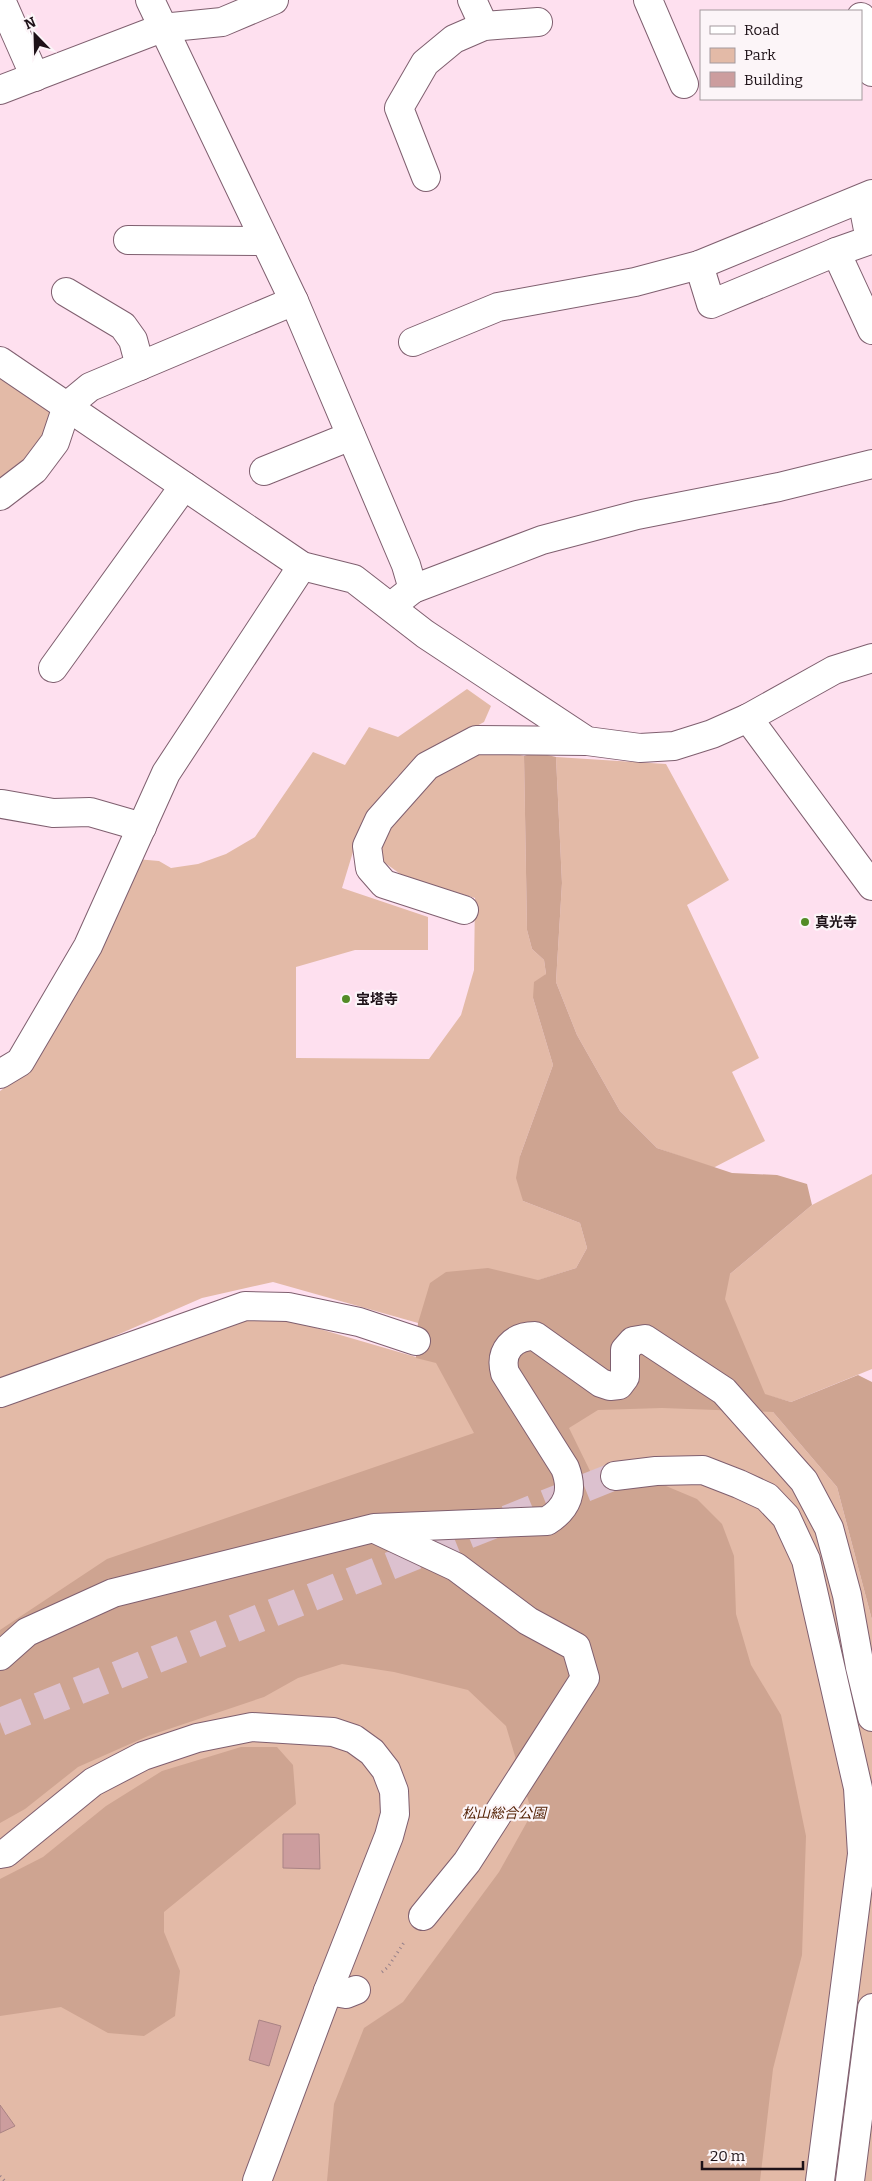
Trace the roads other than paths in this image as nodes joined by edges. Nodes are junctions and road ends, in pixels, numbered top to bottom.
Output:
1 (0, 0) edge
2 (150, 0) edge
3 (274, 0) edge
4 (472, 0) edge
5 (648, 0) edge
6 (538, 22) dead end
7 (862, 22) edge
8 (484, 26) junction
9 (162, 28) junction
10 (872, 72) edge
11 (35, 77) junction
12 (684, 84) dead end
13 (0, 90) edge
14 (426, 177) dead end
15 (867, 196) edge
16 (128, 240) dead end
17 (265, 242) junction
18 (836, 252) junction
19 (699, 265) junction
20 (66, 292) dead end
21 (294, 301) junction
22 (872, 330) edge
23 (413, 342) dead end
24 (0, 361) edge
25 (140, 366) junction
26 (67, 406) junction
27 (351, 436) junction
28 (872, 464) edge
29 (264, 471) dead end
30 (184, 486) junction
31 (0, 496) edge
32 (302, 566) junction
33 (413, 590) junction
34 (389, 606) junction
35 (872, 658) edge
36 (53, 668) dead end
37 (748, 718) junction
38 (587, 741) junction
39 (2, 804) dead end
40 (142, 827) junction
41 (872, 886) edge
42 (464, 910) dead end
43 (0, 1074) edge
44 (416, 1341) dead end
45 (0, 1393) edge
46 (615, 1476) tunnel mouth
47 (374, 1528) junction
48 (0, 1656) edge
49 (872, 1717) edge
50 (0, 1854) edge
51 (423, 1916) road end
52 (356, 1990) road end
53 (328, 1991) junction
54 (872, 2008) edge
55 (257, 2181) edge
56 (820, 2181) edge
57 (850, 2181) edge

1 - 11 street
2 - 9 street
3 - 9 street
4 - 8 street
5 - 12 street
6 - 8 street
7 - 10 street
8 - 14 street
9 - 11 street
9 - 17 street
11 - 13 street
15 - 18 street
15 - 19 street
16 - 17 street
17 - 21 street
18 - 19 street
18 - 22 street
19 - 23 street
20 - 25 street
21 - 25 street
21 - 27 street
24 - 26 street
25 - 26 street
26 - 30 street
26 - 31 street
27 - 29 street
27 - 33 street
28 - 33 street
30 - 32 street
30 - 36 street
32 - 34 street
32 - 40 street
33 - 34 street
34 - 38 street
35 - 37 street
37 - 38 street
37 - 41 street
38 - 42 street
39 - 40 street
40 - 43 street
44 - 45 street
46 - 56 street
47 - 48 street
47 - 49 street
47 - 51 street
50 - 53 street
52 - 53 street
53 - 55 street
54 - 57 street

